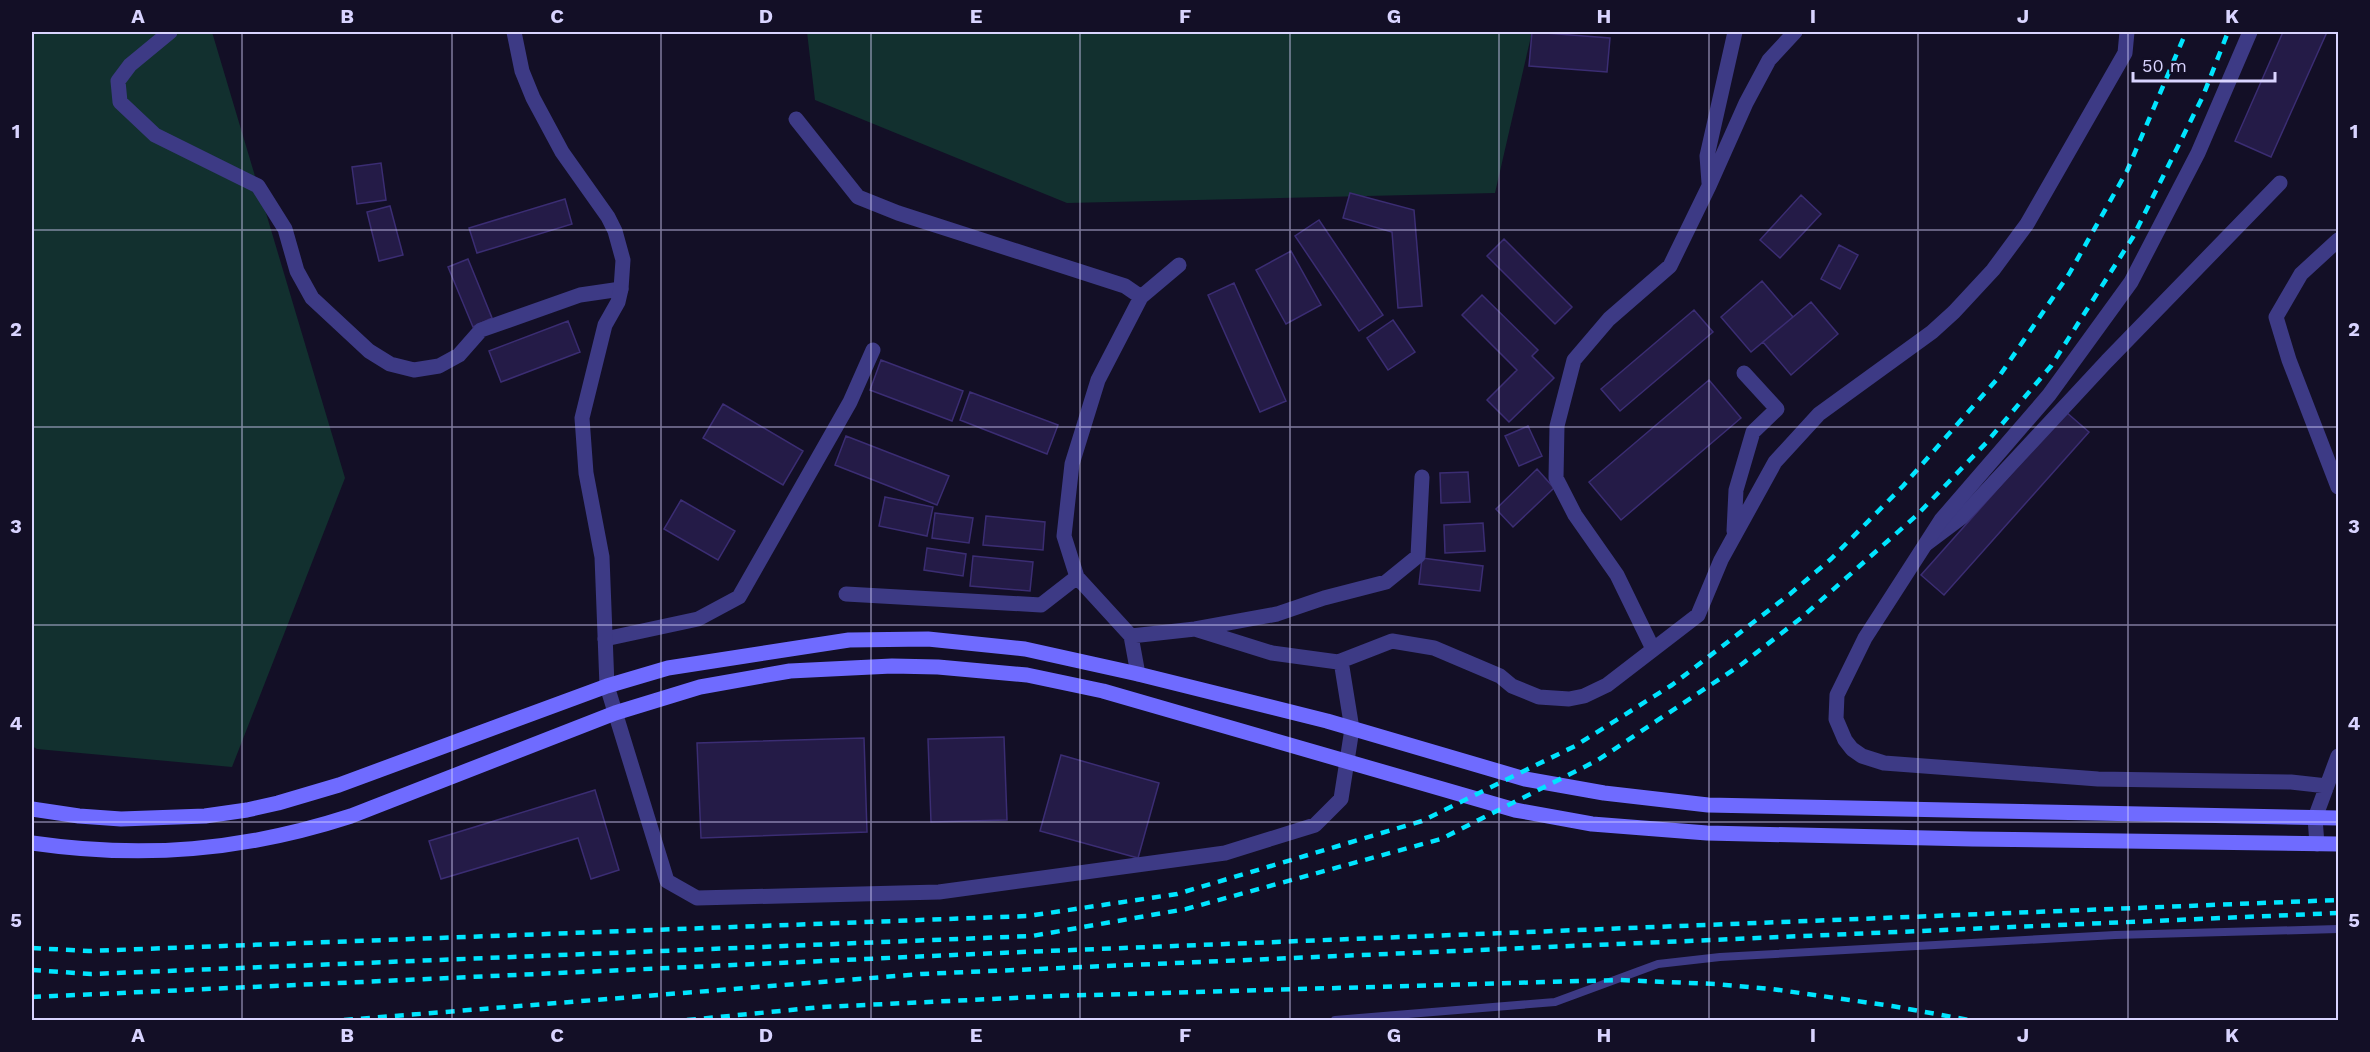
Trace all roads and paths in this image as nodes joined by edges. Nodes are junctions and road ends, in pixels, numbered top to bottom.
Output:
1 (170, 32) edge
2 (514, 32) edge
3 (1735, 32) edge
4 (1795, 32) edge
5 (2127, 32) edge
6 (2250, 32) edge
7 (796, 119) dead end
8 (2280, 183) dead end
9 (1709, 186) junction
10 (2338, 240) edge
11 (1179, 265) dead end
12 (621, 289) junction
13 (1141, 297) junction
14 (873, 350) dead end
15 (1744, 373) dead end
16 (1422, 477) dead end
17 (2338, 486) edge
18 (1734, 537) junction
19 (1924, 546) junction
20 (1077, 577) junction
21 (846, 594) dead end
22 (1195, 628) junction
23 (1131, 636) junction
24 (605, 639) junction
25 (1653, 649) junction
26 (1341, 661) junction
27 (1138, 674) junction
28 (607, 687) junction
29 (615, 713) junction
30 (2338, 756) edge
31 (2327, 786) junction
32 (32, 809) edge
33 (2315, 818) junction
34 (2338, 818) edge
35 (32, 843) edge
36 (2317, 844) junction
37 (2338, 844) edge
38 (2338, 929) edge
39 (1335, 1020) edge

1 - 12 street
2 - 12 street
3 - 9 street
4 - 9 street
5 - 18 street
6 - 19 street
7 - 13 street
8 - 19 street
9 - 25 street
10 - 17 street
11 - 13 street
12 - 24 street
13 - 20 street
14 - 24 street
15 - 18 street
16 - 22 street
18 - 25 street
19 - 31 street
20 - 21 street
20 - 23 street
22 - 23 street
22 - 26 street
23 - 27 street
24 - 28 street
25 - 26 street
26 - 29 street
27 - 28 main road
27 - 33 main road
28 - 29 street
28 - 32 main road
29 - 35 main road
29 - 36 main road
30 - 31 street
31 - 33 street
33 - 34 main road
33 - 36 street
36 - 37 main road
38 - 39 lane

